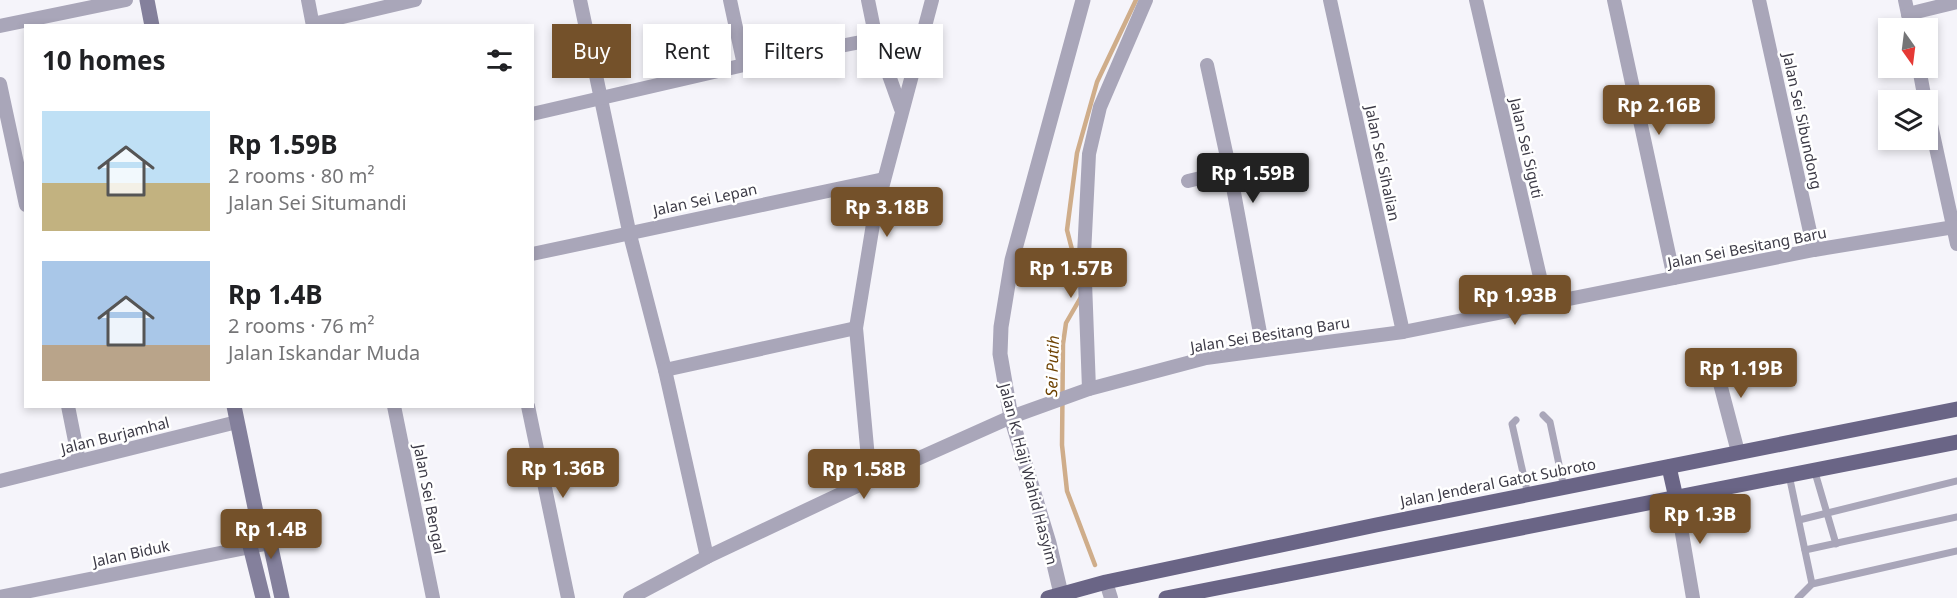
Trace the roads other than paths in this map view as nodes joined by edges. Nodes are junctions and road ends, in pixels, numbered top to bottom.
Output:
1 (126, 0) edge
2 (147, 0) edge
3 (308, 0) edge
4 (415, 0) edge
5 (580, 0) edge
6 (730, 0) edge
7 (868, 0) edge
8 (932, 0) edge
9 (1083, 0) edge
10 (1146, 0) edge
11 (1330, 0) edge
12 (1476, 0) edge
13 (1614, 0) edge
14 (1759, 0) edge
15 (1957, 2) edge
16 (1906, 7) edge
17 (152, 24) edge
18 (313, 24) edge
19 (317, 24) edge
20 (873, 24) edge
21 (0, 26) edge
22 (743, 60) edge
23 (743, 65) edge
24 (1207, 65) dead end
25 (890, 78) edge
26 (0, 84) edge
27 (601, 98) junction
28 (901, 109) junction
29 (534, 114) edge
30 (1936, 150) edge
31 (1230, 171) junction
32 (884, 179) junction
33 (1188, 181) dead end
34 (24, 196) edge
35 (1953, 227) junction
36 (629, 231) junction
37 (1957, 244) edge
38 (1814, 250) junction
39 (534, 254) edge
40 (1674, 278) junction
41 (1546, 303) junction
42 (856, 328) junction
43 (1403, 332) junction
44 (1263, 349) junction
45 (665, 370) junction
46 (1718, 372) dead end
47 (1089, 389) junction
48 (68, 408) edge
49 (234, 408) edge
50 (394, 408) edge
51 (528, 408) edge
52 (1957, 409) edge
53 (1543, 415) dead end
54 (1011, 417) junction
55 (1516, 420) dead end
56 (237, 422) junction
57 (1957, 442) edge
58 (1738, 452) junction
59 (80, 461) junction
60 (1669, 467) junction
61 (1814, 469) junction
62 (1789, 474) junction
63 (870, 480) junction
64 (0, 481) edge
65 (1957, 481) edge
66 (1564, 488) junction
67 (1528, 495) junction
68 (1676, 498) junction
69 (1827, 513) junction
70 (1957, 517) edge
71 (1798, 520) junction
72 (258, 522) junction
73 (270, 543) junction
74 (1836, 544) junction
75 (250, 546) junction
76 (1805, 550) junction
77 (1957, 551) edge
78 (706, 557) junction
79 (1106, 582) junction
80 (1812, 584) junction
81 (0, 597) edge
82 (1057, 597) edge
83 (263, 598) edge
84 (282, 598) edge
85 (433, 598) edge
86 (568, 598) edge
87 (630, 598) edge
88 (1111, 598) edge
89 (1167, 598) edge
90 (1693, 598) edge
91 (1798, 598) edge

1 - 21 street
2 - 17 main road
3 - 18 street
4 - 19 street
5 - 27 street
6 - 22 street
7 - 20 street
8 - 28 street
9 - 54 street, Jalan K. Haji Wahid Hasyim
10 - 47 street
11 - 43 street, Jalan Sei Sihalian
12 - 41 street, Jalan Sei Siguti
13 - 40 street
14 - 38 street, Jalan Sei Sibundong
15 - 16 street
23 - 27 street
24 - 31 street
25 - 28 street
26 - 34 street
27 - 29 street
27 - 36 street
28 - 32 street
30 - 35 street
31 - 33 street
31 - 44 street
32 - 36 street, Jalan Sei Lepan
32 - 42 street
35 - 37 street
35 - 38 street, Jalan Sei Besitang Baru
36 - 39 street, Jalan Sei Lepan
36 - 45 street
38 - 40 street, Jalan Sei Besitang Baru
40 - 41 street, Jalan Sei Besitang Baru
41 - 43 street, Jalan Sei Besitang Baru
42 - 45 street
42 - 63 street
43 - 44 street, Jalan Sei Besitang Baru
44 - 47 street, Jalan Sei Besitang Baru
45 - 78 street
46 - 58 street
47 - 54 street, Jalan Sei Besitang Baru
48 - 59 street
49 - 56 main road
50 - 85 street, Jalan Sei Bengal
51 - 86 street
52 - 58 main road, Jalan Jenderal Gatot Subroto
53 - 66 lane
54 - 63 street, Jalan Sei Besitang Baru
54 - 82 street, Jalan K. Haji Wahid Hasyim
55 - 67 lane
56 - 59 street, Jalan Burjamhal
56 - 72 main road
57 - 61 main road
58 - 60 main road, Jalan Jenderal Gatot Subroto
59 - 64 street, Jalan Burjamhal
60 - 66 main road, Jalan Jenderal Gatot Subroto
60 - 68 main road
61 - 62 main road
61 - 69 lane
62 - 68 main road
62 - 71 lane
63 - 78 street, Jalan Sei Besitang Baru
65 - 69 lane
66 - 67 main road, Jalan Jenderal Gatot Subroto
67 - 79 main road, Jalan Jenderal Gatot Subroto
68 - 89 main road
68 - 90 street
69 - 71 lane
69 - 74 lane
70 - 74 lane
71 - 76 lane
72 - 73 main road
72 - 75 main road
73 - 75 street, Jalan Biduk
73 - 84 main road
74 - 76 lane
75 - 81 street, Jalan Biduk
75 - 83 main road
76 - 80 lane
77 - 80 lane
78 - 87 street, Jalan Sei Besitang Baru
79 - 82 main road, Jalan Jenderal Gatot Subroto
79 - 88 street
80 - 91 lane

